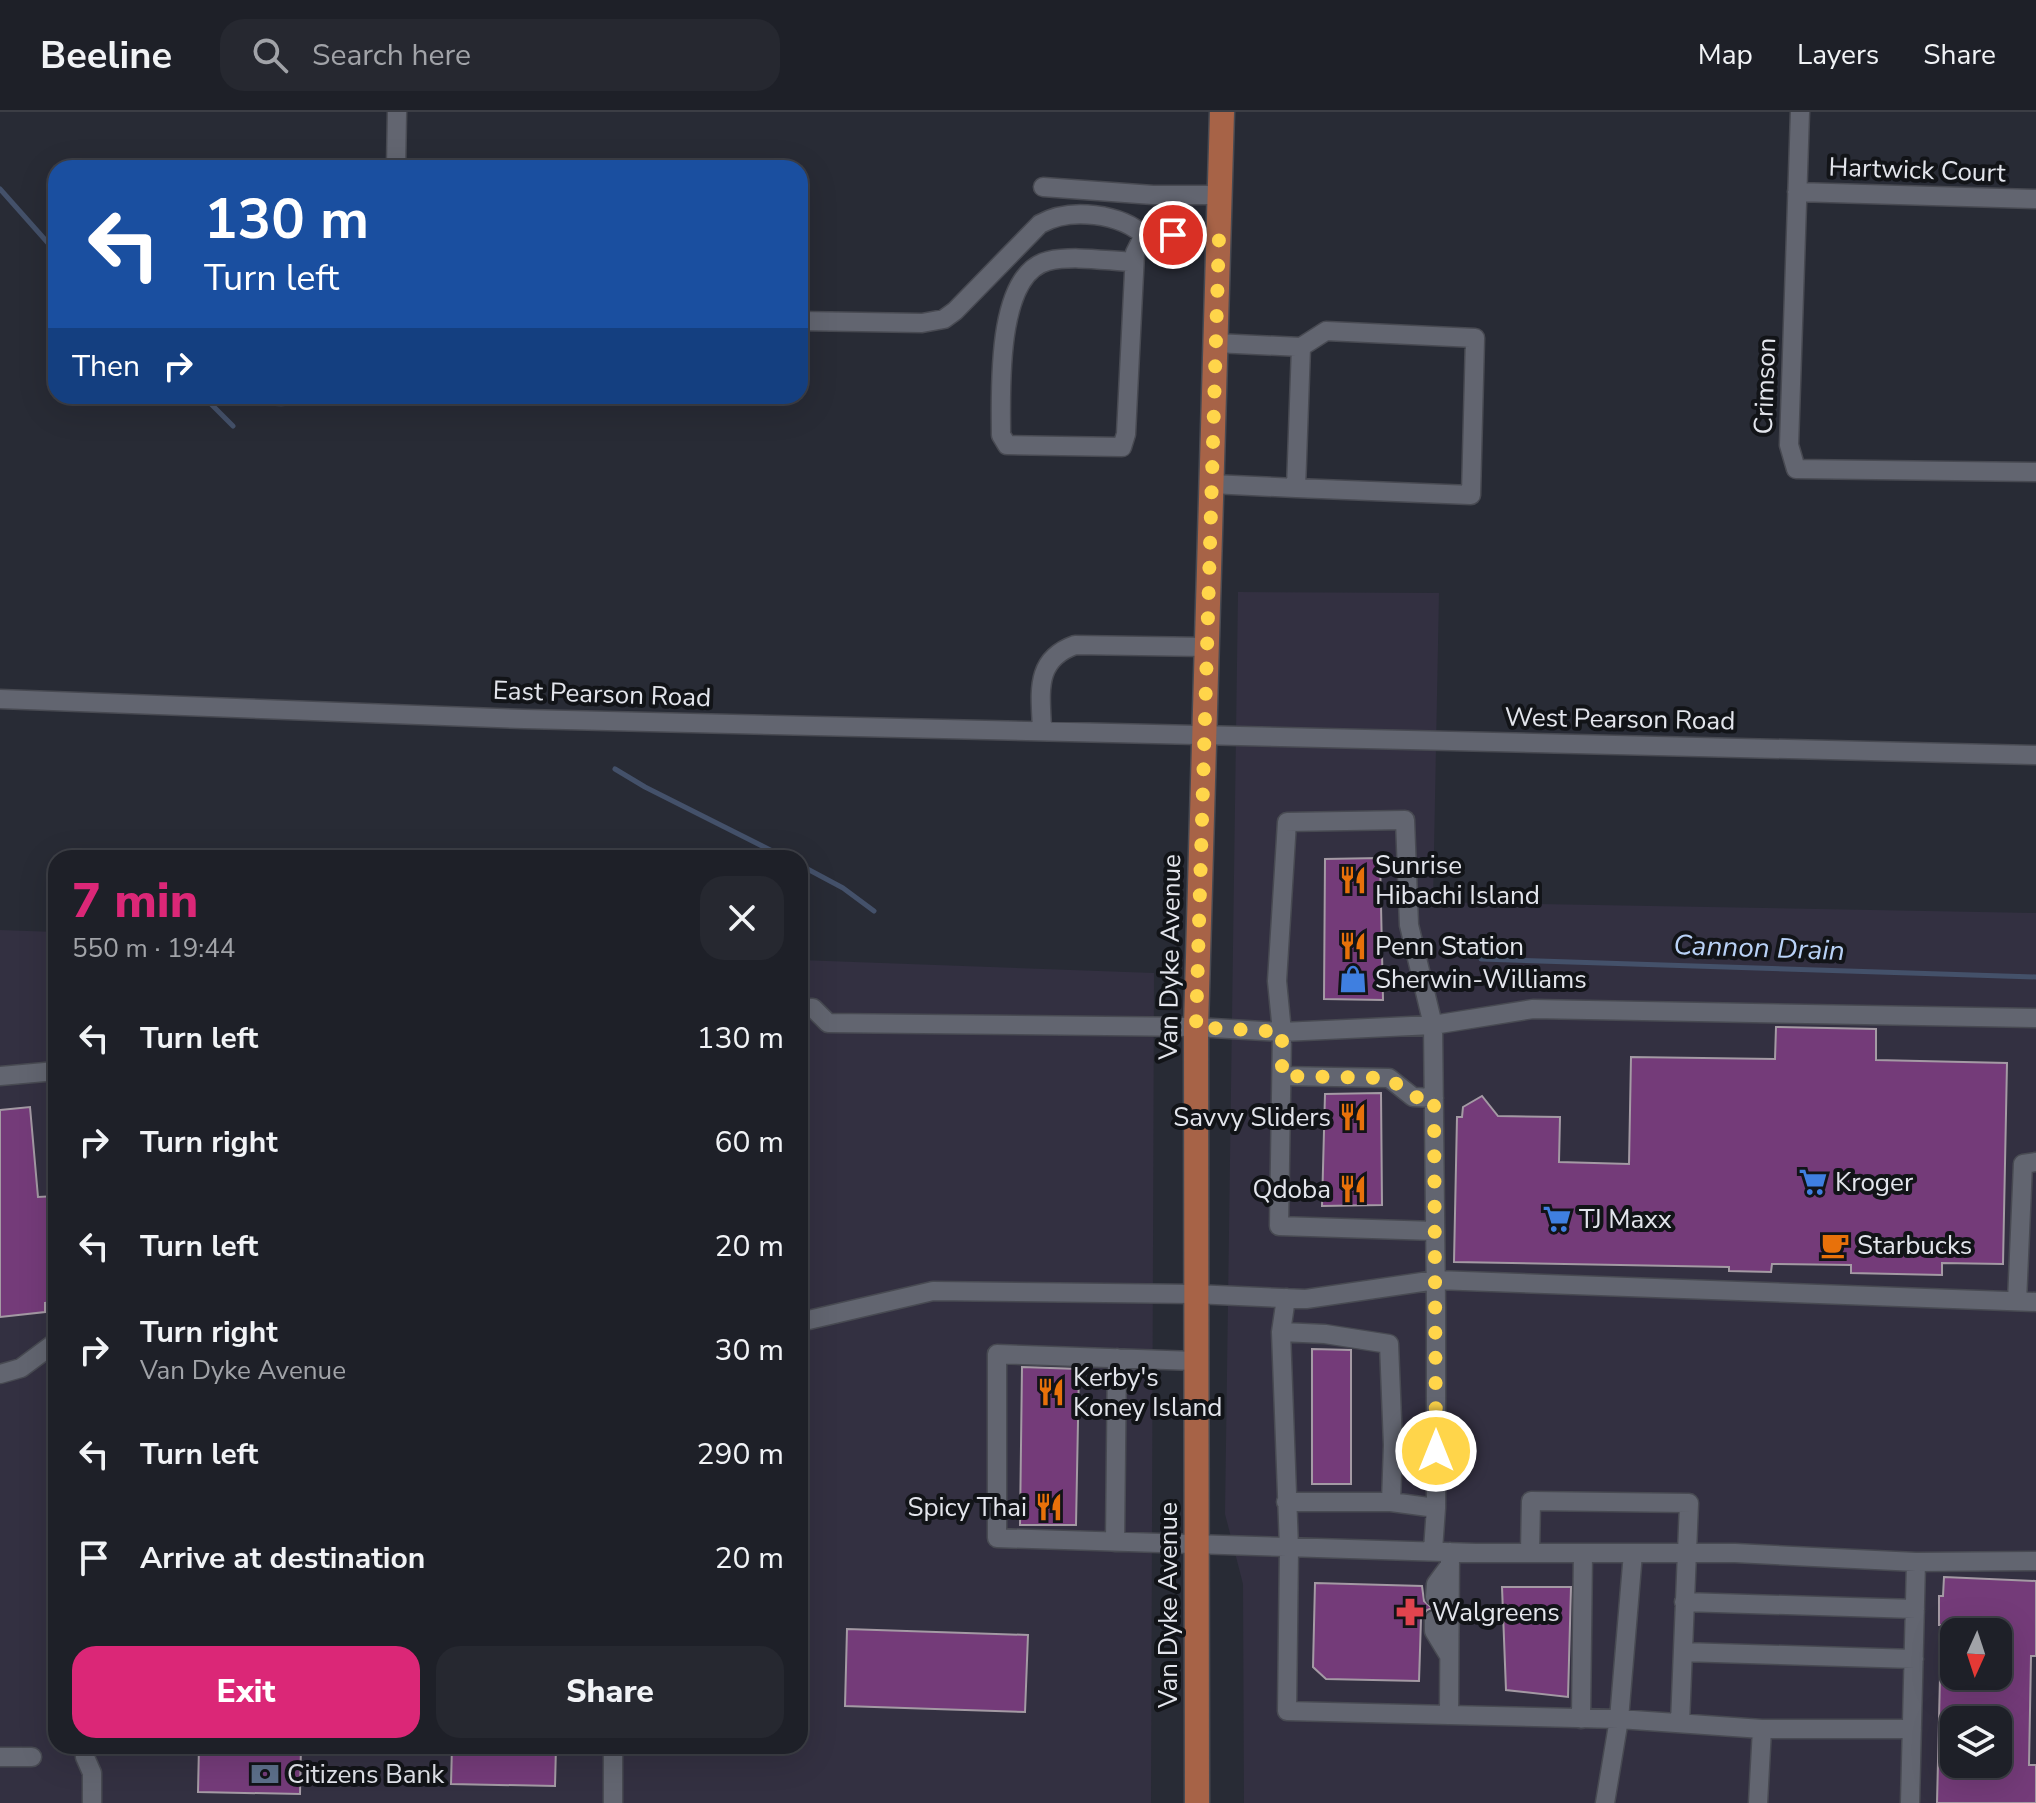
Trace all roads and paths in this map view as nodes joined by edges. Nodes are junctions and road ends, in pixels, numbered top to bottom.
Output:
1 (397, 112) edge
2 (1222, 112) edge
3 (1800, 112) edge
4 (396, 160) edge
5 (1043, 187) dead end
6 (1797, 192) junction
7 (1220, 195) junction
8 (2036, 199) edge
9 (1219, 236) junction
10 (1146, 237) junction
11 (1134, 262) junction
12 (808, 321) edge
13 (1215, 343) junction
14 (1301, 347) junction
15 (2036, 472) edge
16 (1211, 484) junction
17 (1296, 488) junction
18 (1206, 647) junction
19 (0, 699) edge
20 (1042, 731) junction
21 (1203, 735) junction
22 (2036, 755) edge
23 (808, 1008) edge
24 (2036, 1018) edge
25 (1433, 1025) junction
26 (1196, 1027) junction
27 (1282, 1032) junction
28 (48, 1072) edge
29 (0, 1076) edge
30 (1282, 1076) junction
31 (1434, 1098) junction
32 (2036, 1162) edge
33 (1435, 1231) junction
34 (1436, 1280) junction
35 (1194, 1294) junction
36 (1286, 1298) junction
37 (2026, 1301) edge
38 (808, 1320) edge
39 (1281, 1332) junction
40 (48, 1348) edge
41 (1117, 1358) junction
42 (1195, 1361) junction
43 (0, 1374) edge
44 (1286, 1502) junction
45 (1391, 1502) junction
46 (1436, 1508) junction
47 (1115, 1542) junction
48 (1196, 1545) junction
49 (1289, 1548) junction
50 (1530, 1552) junction
51 (1583, 1553) junction
52 (1633, 1553) junction
53 (1686, 1553) junction
54 (1444, 1556) junction
55 (2036, 1561) edge
56 (1916, 1562) junction
57 (1435, 1597) dead end
58 (1684, 1602) junction
59 (1915, 1609) junction
60 (1434, 1620) dead end
61 (1683, 1652) junction
62 (1449, 1656) junction
63 (1914, 1659) junction
64 (1449, 1715) junction
65 (1581, 1719) junction
66 (1619, 1719) junction
67 (1680, 1723) junction
68 (1762, 1729) junction
69 (1912, 1729) junction
70 (85, 1754) edge
71 (613, 1754) edge
72 (0, 1757) edge
73 (32, 1757) dead end
74 (92, 1803) edge
75 (613, 1803) edge
76 (1197, 1803) edge
77 (1605, 1803) edge
78 (1758, 1803) edge
79 (1910, 1803) edge

1 - 4 street
2 - 7 main road, Van Dyke Avenue
3 - 6 street, Crimson
5 - 7 street
6 - 8 street, Hartwick Court
6 - 15 street, Crimson
7 - 9 main road, Van Dyke Avenue
9 - 10 street
9 - 13 main road, Van Dyke Avenue
10 - 11 street
10 - 12 street
11 - 11 street
13 - 14 street
13 - 16 main road, Van Dyke Avenue
14 - 17 street
14 - 17 street
16 - 17 street
16 - 18 main road, Van Dyke Avenue
18 - 20 street
18 - 21 main road, Van Dyke Avenue
19 - 20 street, East Pearson Road
20 - 21 street, East Pearson Road
21 - 22 street, West Pearson Road
21 - 26 main road, Van Dyke Avenue
23 - 26 street
24 - 25 street
25 - 27 street
25 - 27 street
25 - 31 street
26 - 27 street
26 - 35 main road, Van Dyke Avenue
27 - 30 street
28 - 29 street
30 - 31 street
30 - 33 street
31 - 33 street
32 - 37 street
33 - 34 street
34 - 36 street
34 - 37 street
34 - 46 street
35 - 36 street
35 - 38 street
35 - 42 main road, Van Dyke Avenue
36 - 39 street
39 - 44 street
39 - 45 street
40 - 43 street
41 - 42 street
41 - 47 street
41 - 47 street
42 - 48 main road, Van Dyke Avenue
44 - 45 street
44 - 49 street
45 - 46 street
46 - 54 street
47 - 48 street
48 - 49 street
48 - 76 main road, Van Dyke Avenue
49 - 54 street
49 - 64 street
50 - 51 street
50 - 53 street
50 - 54 street
51 - 52 street
51 - 65 street
52 - 53 street
52 - 66 street
53 - 56 street
53 - 58 street
54 - 57 street
54 - 62 street
55 - 56 street
56 - 59 street
58 - 59 street
58 - 61 street
59 - 63 street
60 - 62 street
61 - 63 street
61 - 67 street
62 - 64 street
63 - 69 street
64 - 65 street
65 - 66 street
66 - 67 street
66 - 77 street
67 - 68 street
68 - 69 street
68 - 78 street
69 - 79 street
70 - 74 street
71 - 75 street
72 - 73 street

